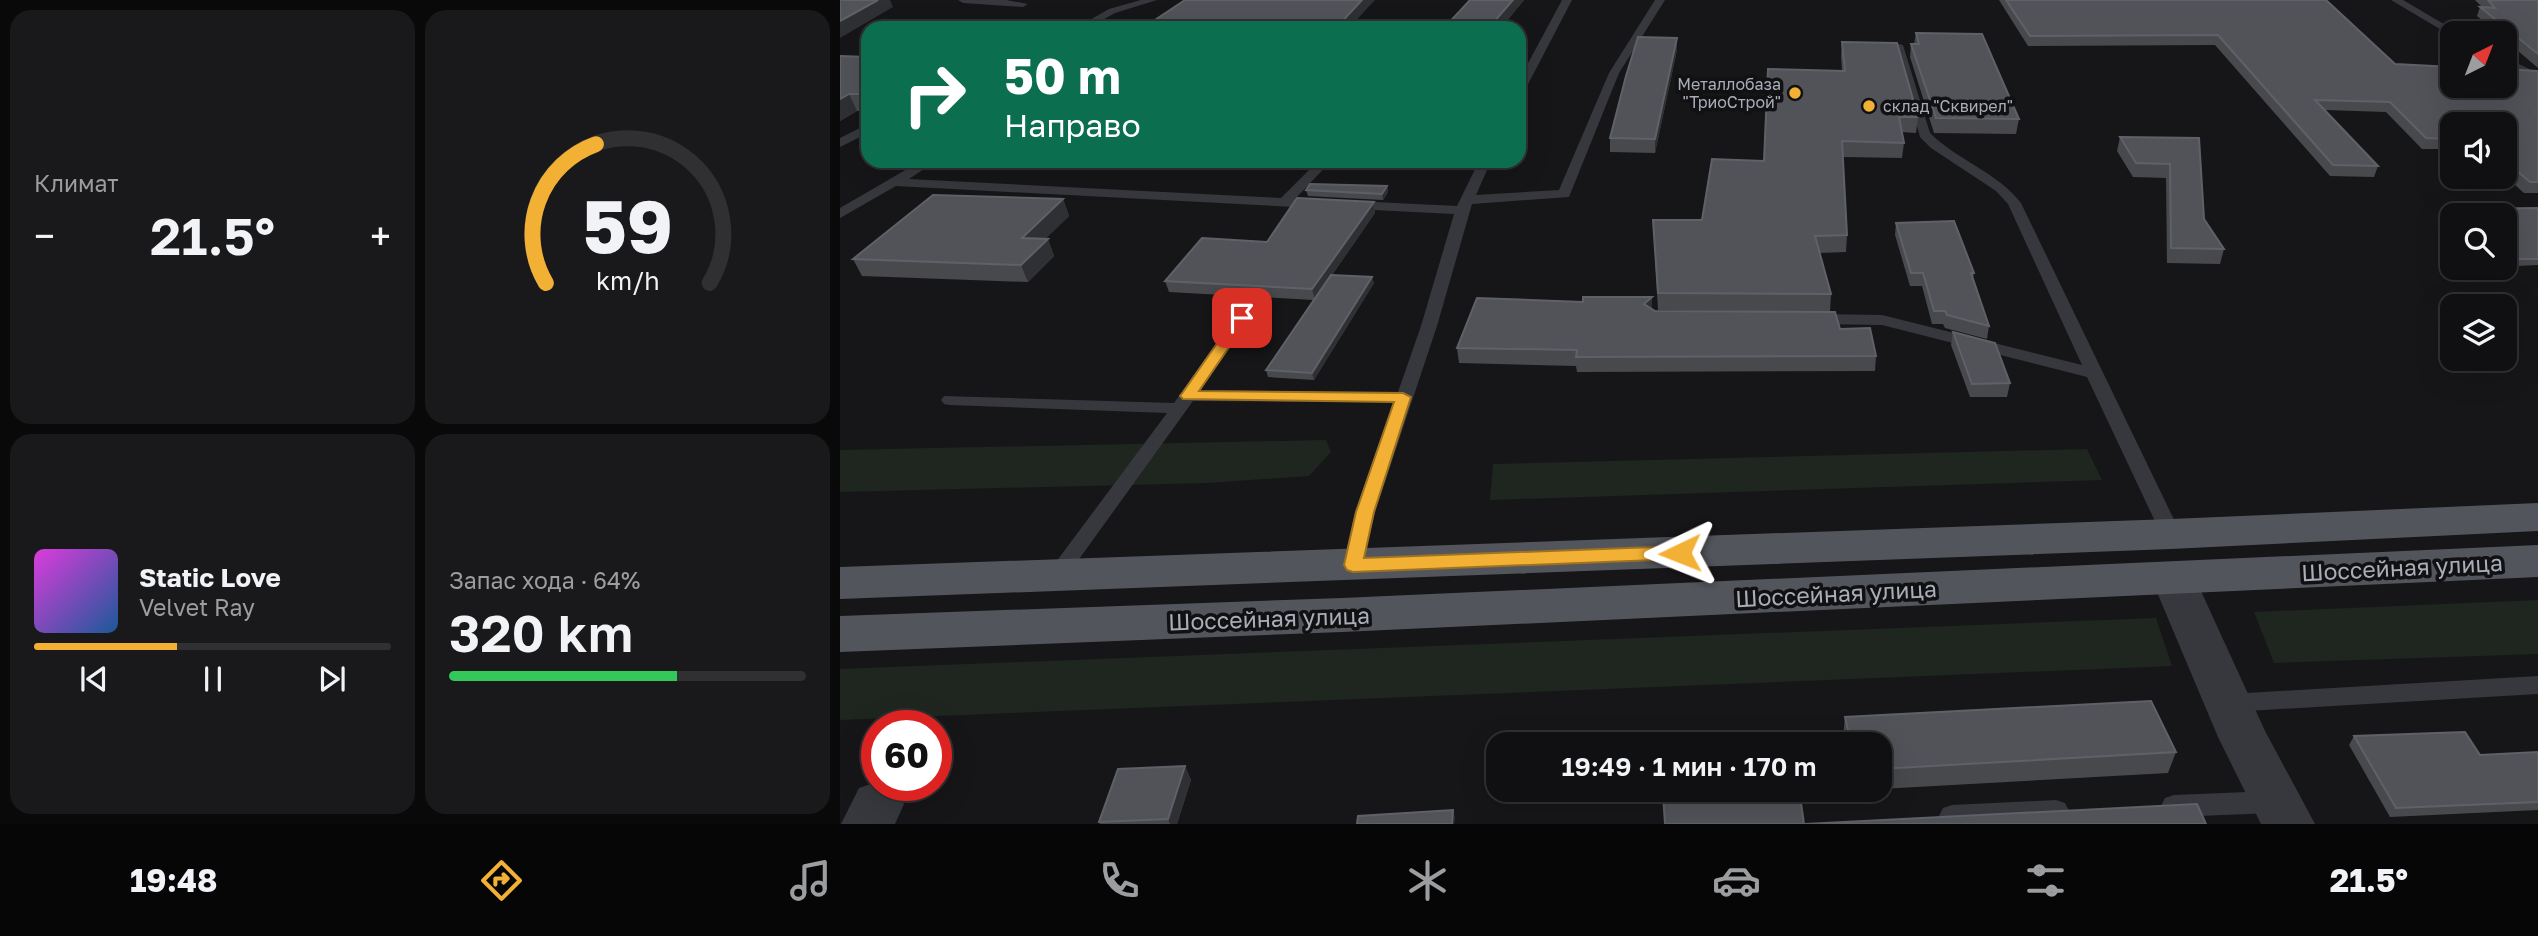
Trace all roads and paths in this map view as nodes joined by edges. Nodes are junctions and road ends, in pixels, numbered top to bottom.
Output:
1 (963, 0) edge
2 (1152, 0) edge
3 (1567, 0) edge
4 (1660, 0) edge
5 (2396, 0) edge
6 (1023, 4) dead end
7 (1094, 21) edge
8 (2440, 25) edge
9 (1898, 45) edge
10 (2517, 67) edge
11 (1526, 77) edge
12 (2538, 77) edge
13 (861, 132) edge
14 (840, 144) edge
15 (918, 168) edge
16 (1318, 168) edge
17 (1482, 168) edge
18 (894, 182) junction
19 (1285, 202) junction
20 (1464, 205) junction
21 (840, 214) edge
22 (1242, 318) dead end
23 (1802, 319) edge
24 (2092, 373) junction
25 (1403, 397) junction
26 (950, 400) dead end
27 (1184, 402) junction
28 (2538, 517) edge
29 (2172, 556) junction
30 (2538, 561) edge
31 (1353, 565) junction
32 (1056, 575) junction
33 (840, 583) edge
34 (840, 634) edge
35 (2538, 685) edge
36 (2227, 703) junction
37 (2154, 807) edge
38 (2073, 811) edge
39 (2282, 813) edge
40 (1952, 816) edge

1 - 6 lane
2 - 7 lane
3 - 11 lane
4 - 20 lane
5 - 8 lane
9 - 24 lane
10 - 12 lane
13 - 14 lane
15 - 18 lane
16 - 19 lane
17 - 20 lane
18 - 19 lane
18 - 21 lane
19 - 20 lane
20 - 25 lane
22 - 27 lane
23 - 24 lane
24 - 29 lane
25 - 27 lane
25 - 31 lane
26 - 27 lane
27 - 32 lane
28 - 29 main road, Шоссейная улица
29 - 30 main road, Шоссейная улица
29 - 31 main road, Шоссейная улица
29 - 34 main road, Шоссейная улица
29 - 36 street
31 - 32 main road, Шоссейная улица
32 - 33 main road, Шоссейная улица
35 - 36 lane
36 - 39 street
37 - 39 lane
38 - 40 lane

